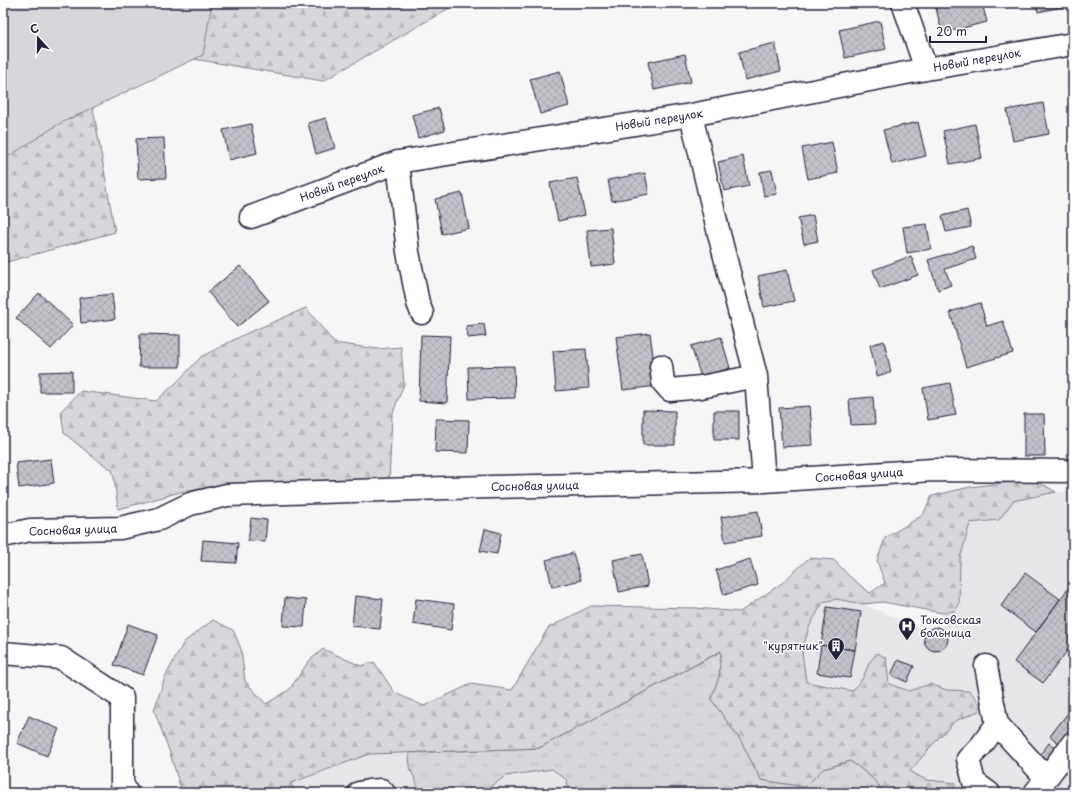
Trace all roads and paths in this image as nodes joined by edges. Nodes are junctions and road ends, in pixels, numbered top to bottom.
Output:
1 (903, 3) edge
2 (1073, 44) edge
3 (926, 69) junction
4 (691, 115) junction
5 (398, 162) junction
6 (251, 217) dead end
7 (422, 313) dead end
8 (661, 366) dead end
9 (756, 376) junction
10 (1073, 471) edge
11 (764, 481) junction
12 (3, 536) edge
13 (3, 653) edge
14 (986, 666) dead end
15 (997, 724) junction
16 (1073, 743) edge
17 (1041, 785) edge
18 (127, 793) edge
19 (359, 793) edge
20 (384, 793) edge
21 (989, 793) edge

1 - 3 street
2 - 3 street, Новый переулок
3 - 4 street, Новый переулок
4 - 5 street, Новый переулок
4 - 9 street
5 - 6 street, Новый переулок
5 - 7 street
8 - 9 street
9 - 11 street
10 - 11 street, Сосновая улица
11 - 12 street, Сосновая улица
13 - 18 street
14 - 15 street
15 - 17 street
15 - 21 street
16 - 17 street
19 - 20 street

